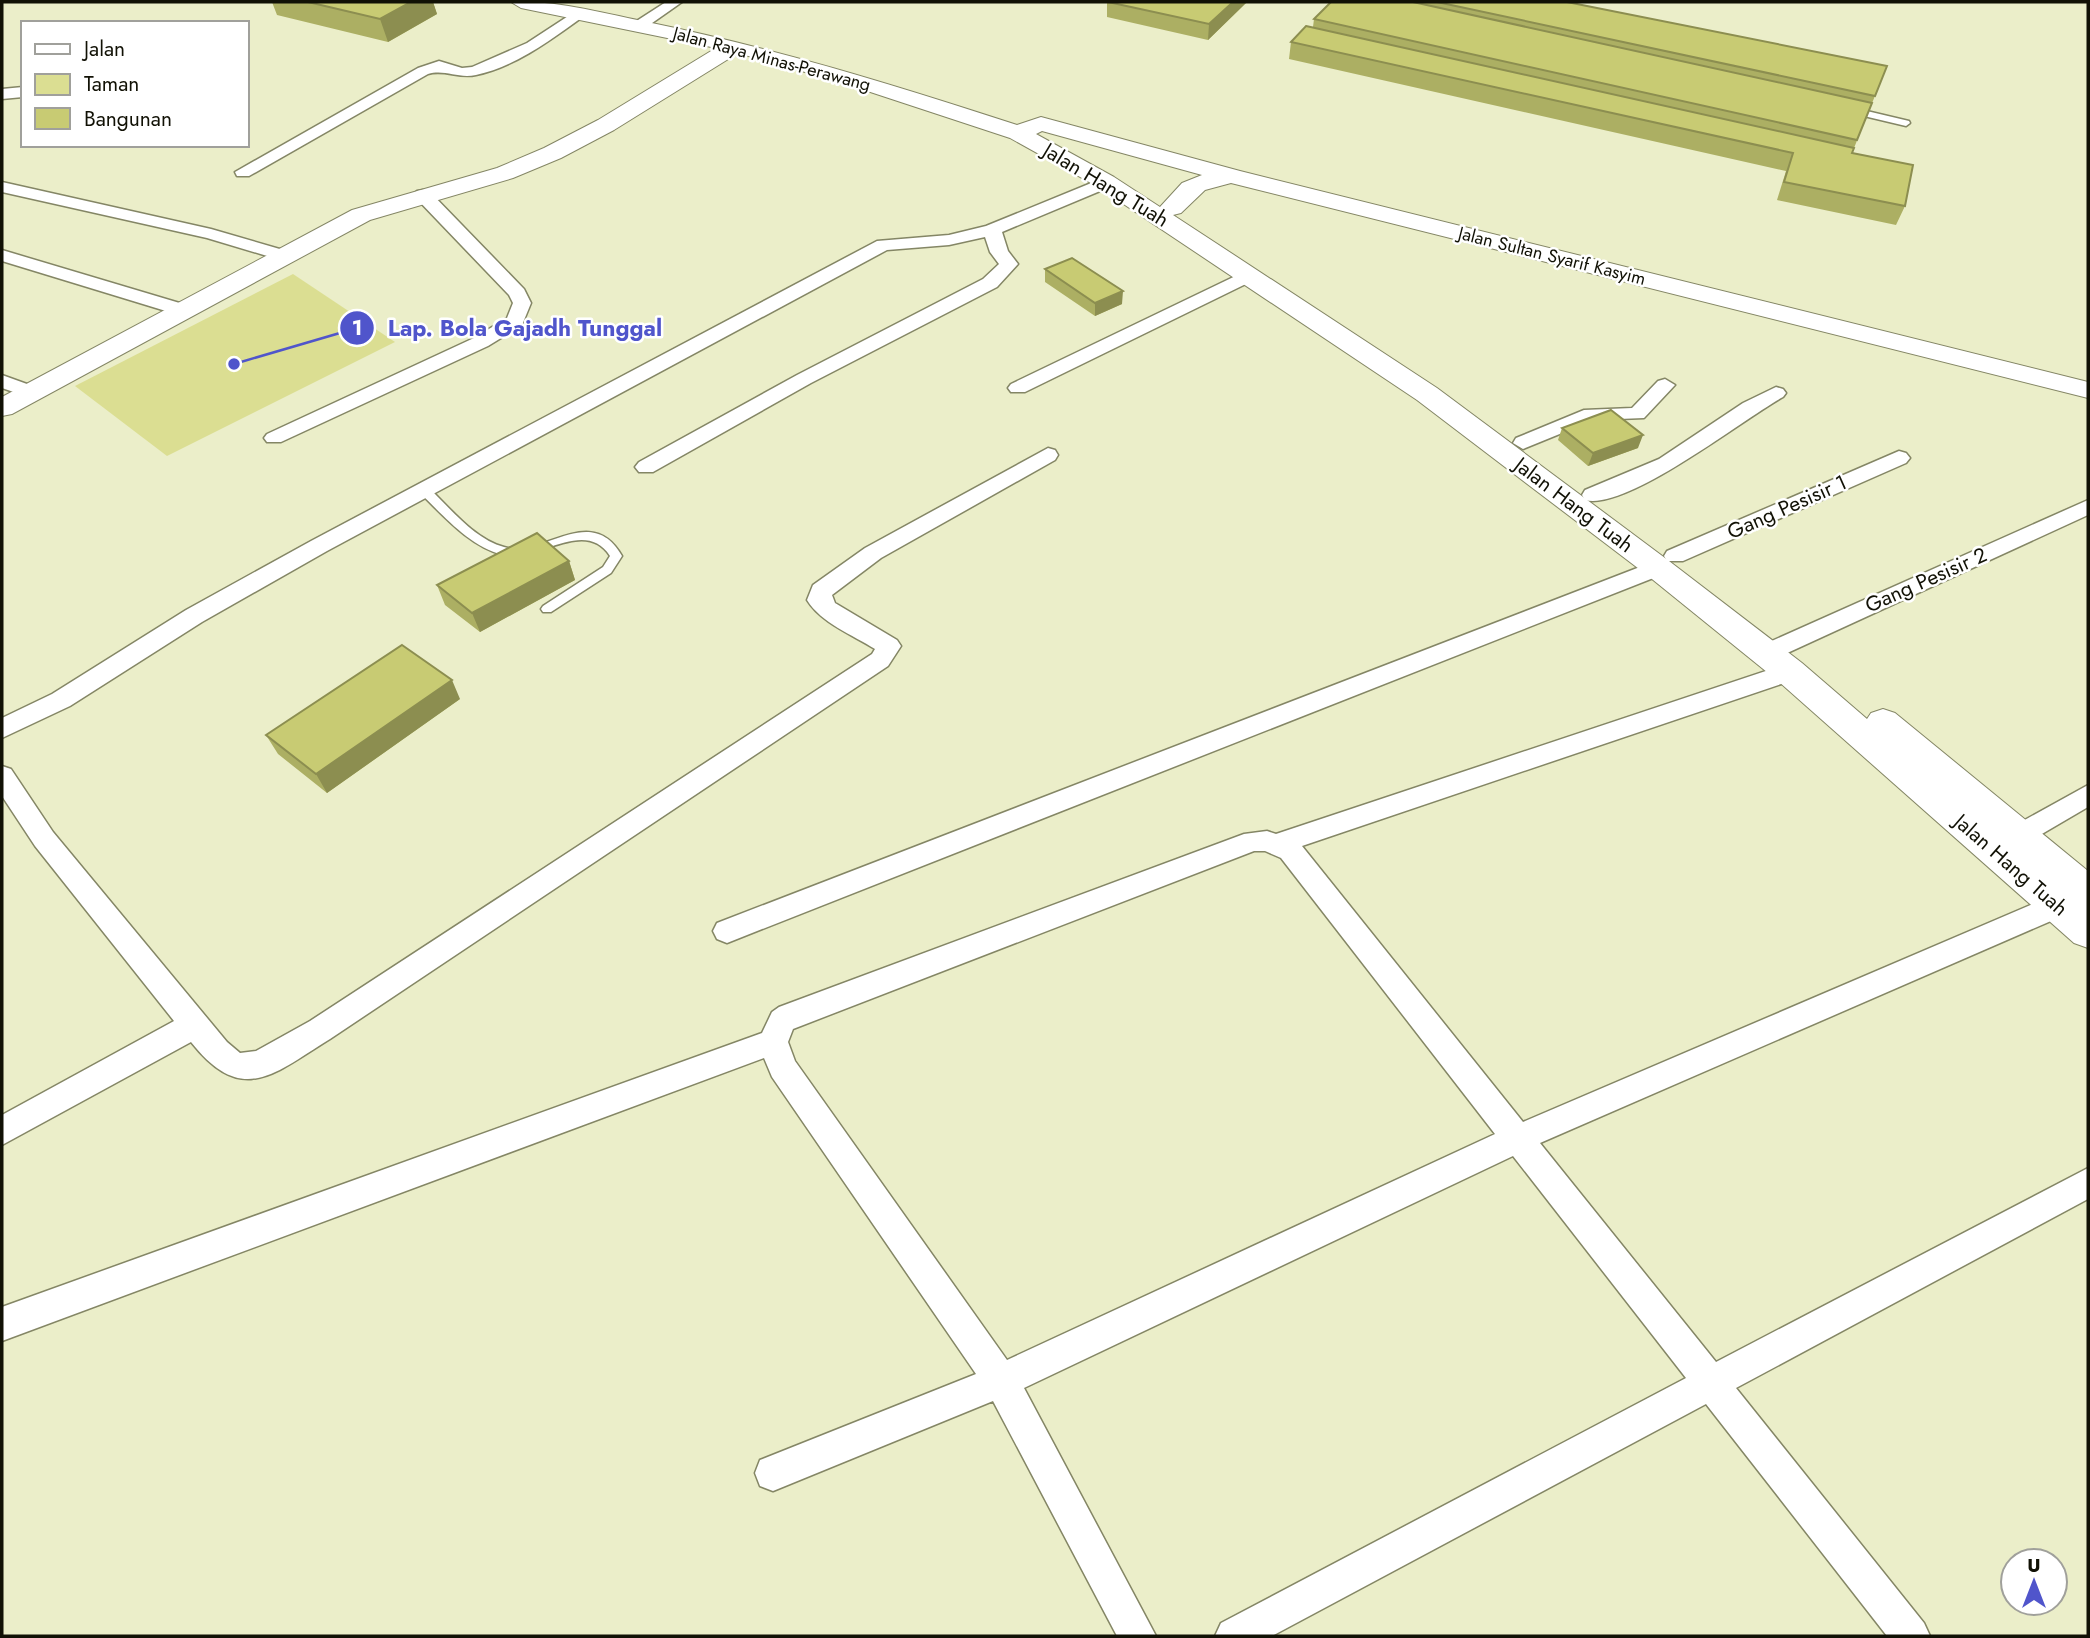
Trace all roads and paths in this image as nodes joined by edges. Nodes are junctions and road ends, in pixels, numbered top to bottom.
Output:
1 (522, 2) edge
2 (675, 2) edge
3 (581, 8) edge
4 (647, 20) junction
5 (735, 46) junction
6 (21, 92) edge
7 (2, 95) edge
8 (1839, 108) edge
9 (1906, 123) dead end
10 (1030, 128) junction
11 (243, 172) dead end
12 (1232, 176) junction
13 (1106, 182) junction
14 (2, 187) edge
15 (423, 195) junction
16 (1172, 208) junction
17 (992, 230) junction
18 (2, 255) edge
19 (284, 256) junction
20 (1248, 276) junction
21 (186, 311) junction
22 (2, 381) edge
23 (1665, 385) dead end
24 (1018, 388) dead end
25 (2088, 390) edge
26 (31, 392) junction
27 (1776, 393) dead end
28 (2, 408) edge
29 (274, 438) dead end
30 (1523, 443) junction
31 (1048, 455) dead end
32 (1899, 458) dead end
33 (646, 467) dead end
34 (424, 491) junction
35 (1592, 495) junction
36 (2088, 507) edge
37 (1666, 562) junction
38 (547, 610) dead end
39 (1780, 656) junction
40 (2, 729) edge
41 (2, 776) edge
42 (2088, 794) edge
43 (2021, 834) junction
44 (1277, 844) junction
45 (2088, 893) edge
46 (2057, 906) junction
47 (727, 931) dead end
48 (2088, 932) edge
49 (194, 1025) junction
50 (773, 1042) junction
51 (2, 1130) edge
52 (1516, 1139) junction
53 (2088, 1183) edge
54 (2, 1324) edge
55 (1001, 1381) junction
56 (1711, 1385) junction
57 (772, 1473) dead end
58 (1137, 1636) edge
59 (1234, 1636) edge
60 (1911, 1636) edge

1 - 3 main road, Jalan Raya Minas-Perawang
2 - 4 street
3 - 4 main road, Jalan Raya Minas-Perawang
3 - 11 street
4 - 5 main road, Jalan Raya Minas-Perawang
4 - 10 main road, Jalan Raya Minas-Perawang
5 - 10 main road, Jalan Raya Minas-Perawang
5 - 15 main road
6 - 7 street
8 - 9 lane
10 - 12 main road, Jalan Sultan Syarif Kasyim
10 - 13 main road, Jalan Hang Tuah
10 - 16 main road, Jalan Hang Tuah
12 - 16 main road
12 - 25 main road, Jalan Sultan Syarif Kasyim
13 - 17 street
13 - 20 main road, Jalan Hang Tuah
14 - 19 street
15 - 19 main road
15 - 29 street
16 - 30 main road, Jalan Hang Tuah
17 - 33 street
17 - 34 street
18 - 21 street
19 - 21 main road
20 - 24 street
20 - 37 main road, Jalan Hang Tuah
21 - 26 main road
22 - 26 street
23 - 30 street
26 - 28 main road
27 - 35 street
30 - 35 main road, Jalan Hang Tuah
31 - 49 street
32 - 37 street, Gang Pesisir 1
34 - 38 lane
34 - 40 street
35 - 37 main road, Jalan Hang Tuah
36 - 39 street, Gang Pesisir 2
37 - 39 main road, Jalan Hang Tuah
37 - 47 street, Gang Pesisir 1
39 - 43 main road, Jalan Hang Tuah
39 - 44 street, Gang Pesisir 2
39 - 46 main road, Jalan Hang Tuah
41 - 49 street
42 - 43 street
43 - 45 main road, Jalan Hang Tuah
44 - 50 street, Gang Pesisir 2
44 - 52 street
46 - 48 main road, Jalan Hang Tuah
46 - 52 street
49 - 51 street
50 - 54 street
50 - 55 street
52 - 55 street
52 - 56 street
53 - 56 street
55 - 57 street
55 - 58 street
56 - 59 street
56 - 60 street

